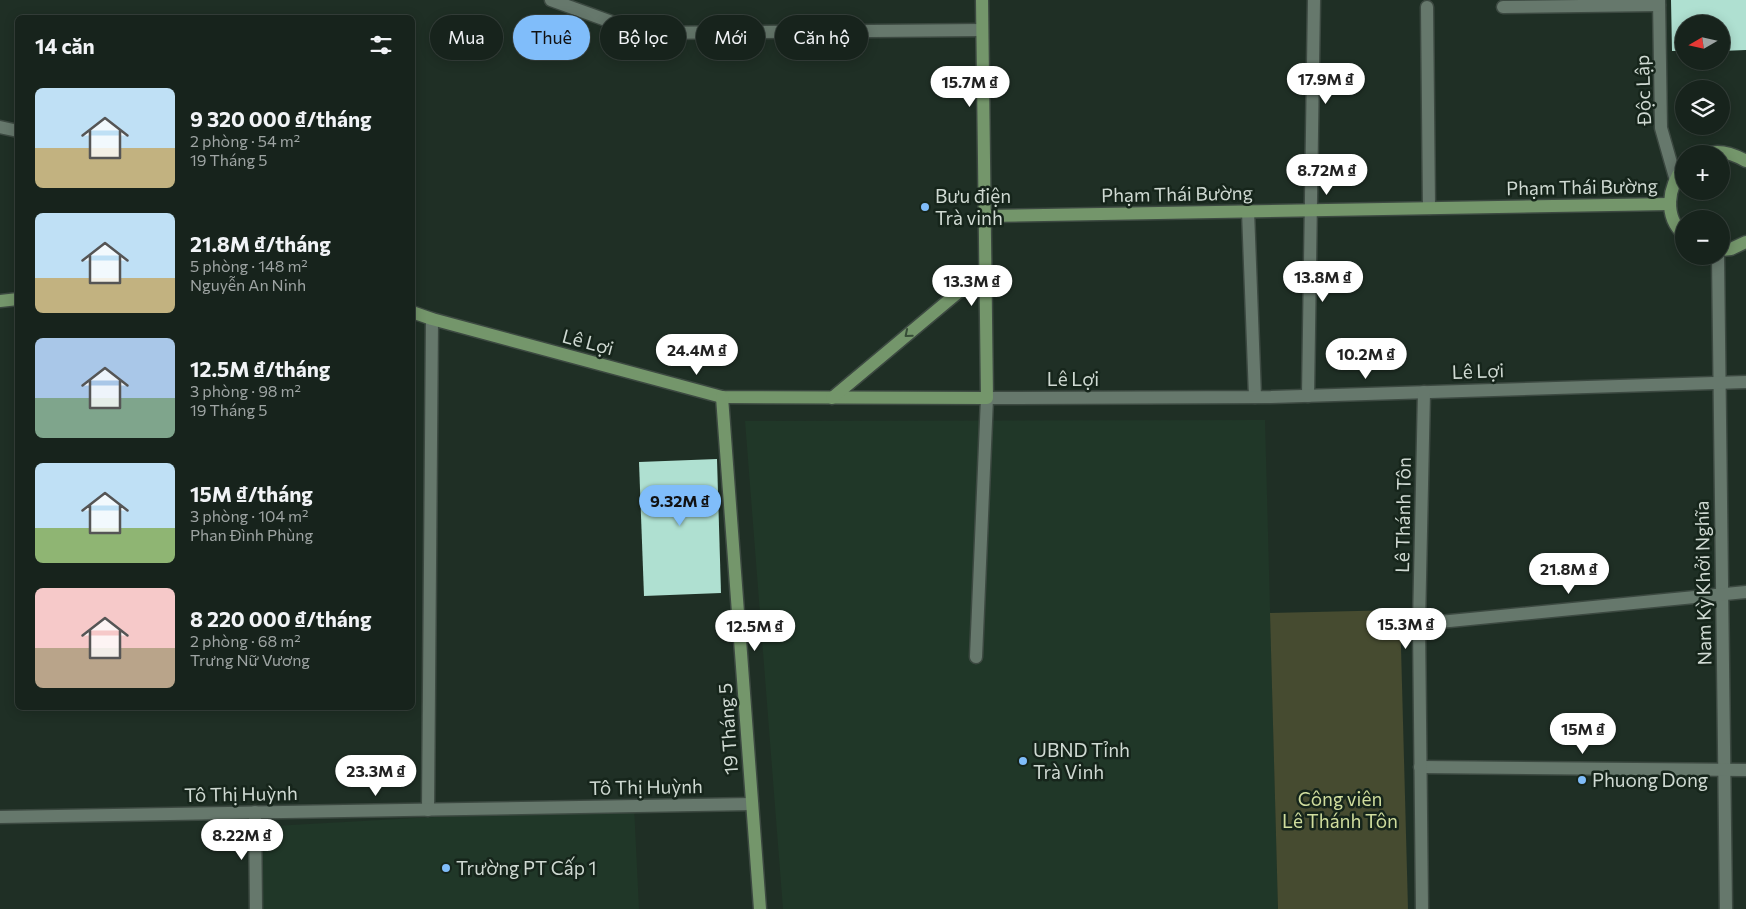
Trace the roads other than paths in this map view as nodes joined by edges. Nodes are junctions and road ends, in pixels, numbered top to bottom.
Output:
1 (554, 0) edge
2 (982, 0) edge
3 (1314, 0) edge
4 (1659, 3) edge
5 (1426, 7) dead end
6 (1503, 7) dead end
7 (982, 30) junction
8 (0, 128) edge
9 (15, 130) edge
10 (1730, 154) edge
11 (1746, 161) edge
12 (1675, 174) edge
13 (1675, 180) edge
14 (1669, 204) junction
15 (1429, 208) junction
16 (1310, 210) junction
17 (1248, 211) junction
18 (986, 216) junction
19 (1675, 222) edge
20 (1746, 242) edge
21 (1730, 249) edge
22 (1718, 265) edge
23 (986, 269) junction
24 (15, 299) edge
25 (0, 301) edge
26 (415, 313) edge
27 (432, 319) junction
28 (1720, 382) junction
29 (1746, 382) edge
30 (1424, 392) junction
31 (1308, 396) junction
32 (722, 397) junction
33 (1255, 397) junction
34 (832, 398) junction
35 (987, 398) junction
36 (1746, 592) edge
37 (1722, 594) junction
38 (1419, 624) junction
39 (976, 657) dead end
40 (1420, 767) junction
41 (1724, 770) junction
42 (1746, 770) edge
43 (752, 804) junction
44 (428, 810) junction
45 (254, 812) junction
46 (0, 817) edge
47 (256, 909) edge
48 (760, 909) edge
49 (1422, 909) edge
50 (1726, 909) edge

1 - 7 street
2 - 7 main road
3 - 16 street
4 - 6 street
4 - 12 street, Độc Lập
5 - 15 street
7 - 18 main road
8 - 9 street
10 - 11 main road
13 - 14 main road
14 - 15 main road, Phạm Thái Bường
14 - 19 main road
15 - 16 main road, Phạm Thái Bường
16 - 17 main road, Phạm Thái Bường
16 - 31 street
17 - 18 main road, Phạm Thái Bường
17 - 33 street
18 - 23 main road
20 - 21 main road
22 - 28 street, Nam Kỳ Khởi Nghĩa
23 -> 34 main road
23 - 35 main road
24 - 25 main road
26 - 27 main road, Lê Lợi
27 - 32 main road, Lê Lợi
27 - 44 street
28 - 29 street, Lê Lợi
28 - 30 street, Lê Lợi
28 - 37 street, Nam Kỳ Khởi Nghĩa
30 - 31 street, Lê Lợi
30 - 38 street, Lê Thánh Tôn
31 - 33 street, Lê Lợi
32 - 34 main road, Lê Lợi
32 - 43 main road, 19 Tháng 5
33 - 35 street, Lê Lợi
34 - 35 main road, Lê Lợi
35 - 39 street
36 - 37 street
37 - 38 street
37 - 41 street, Nam Kỳ Khởi Nghĩa
38 - 40 street, Lê Thánh Tôn
40 - 41 street
40 - 49 street, Lê Thánh Tôn
41 - 42 street
41 - 50 street, Nam Kỳ Khởi Nghĩa
43 - 44 street, Tô Thị Huỳnh
43 - 48 main road, 19 Tháng 5
44 - 45 street, Tô Thị Huỳnh
45 - 46 street, Tô Thị Huỳnh
45 - 47 street

